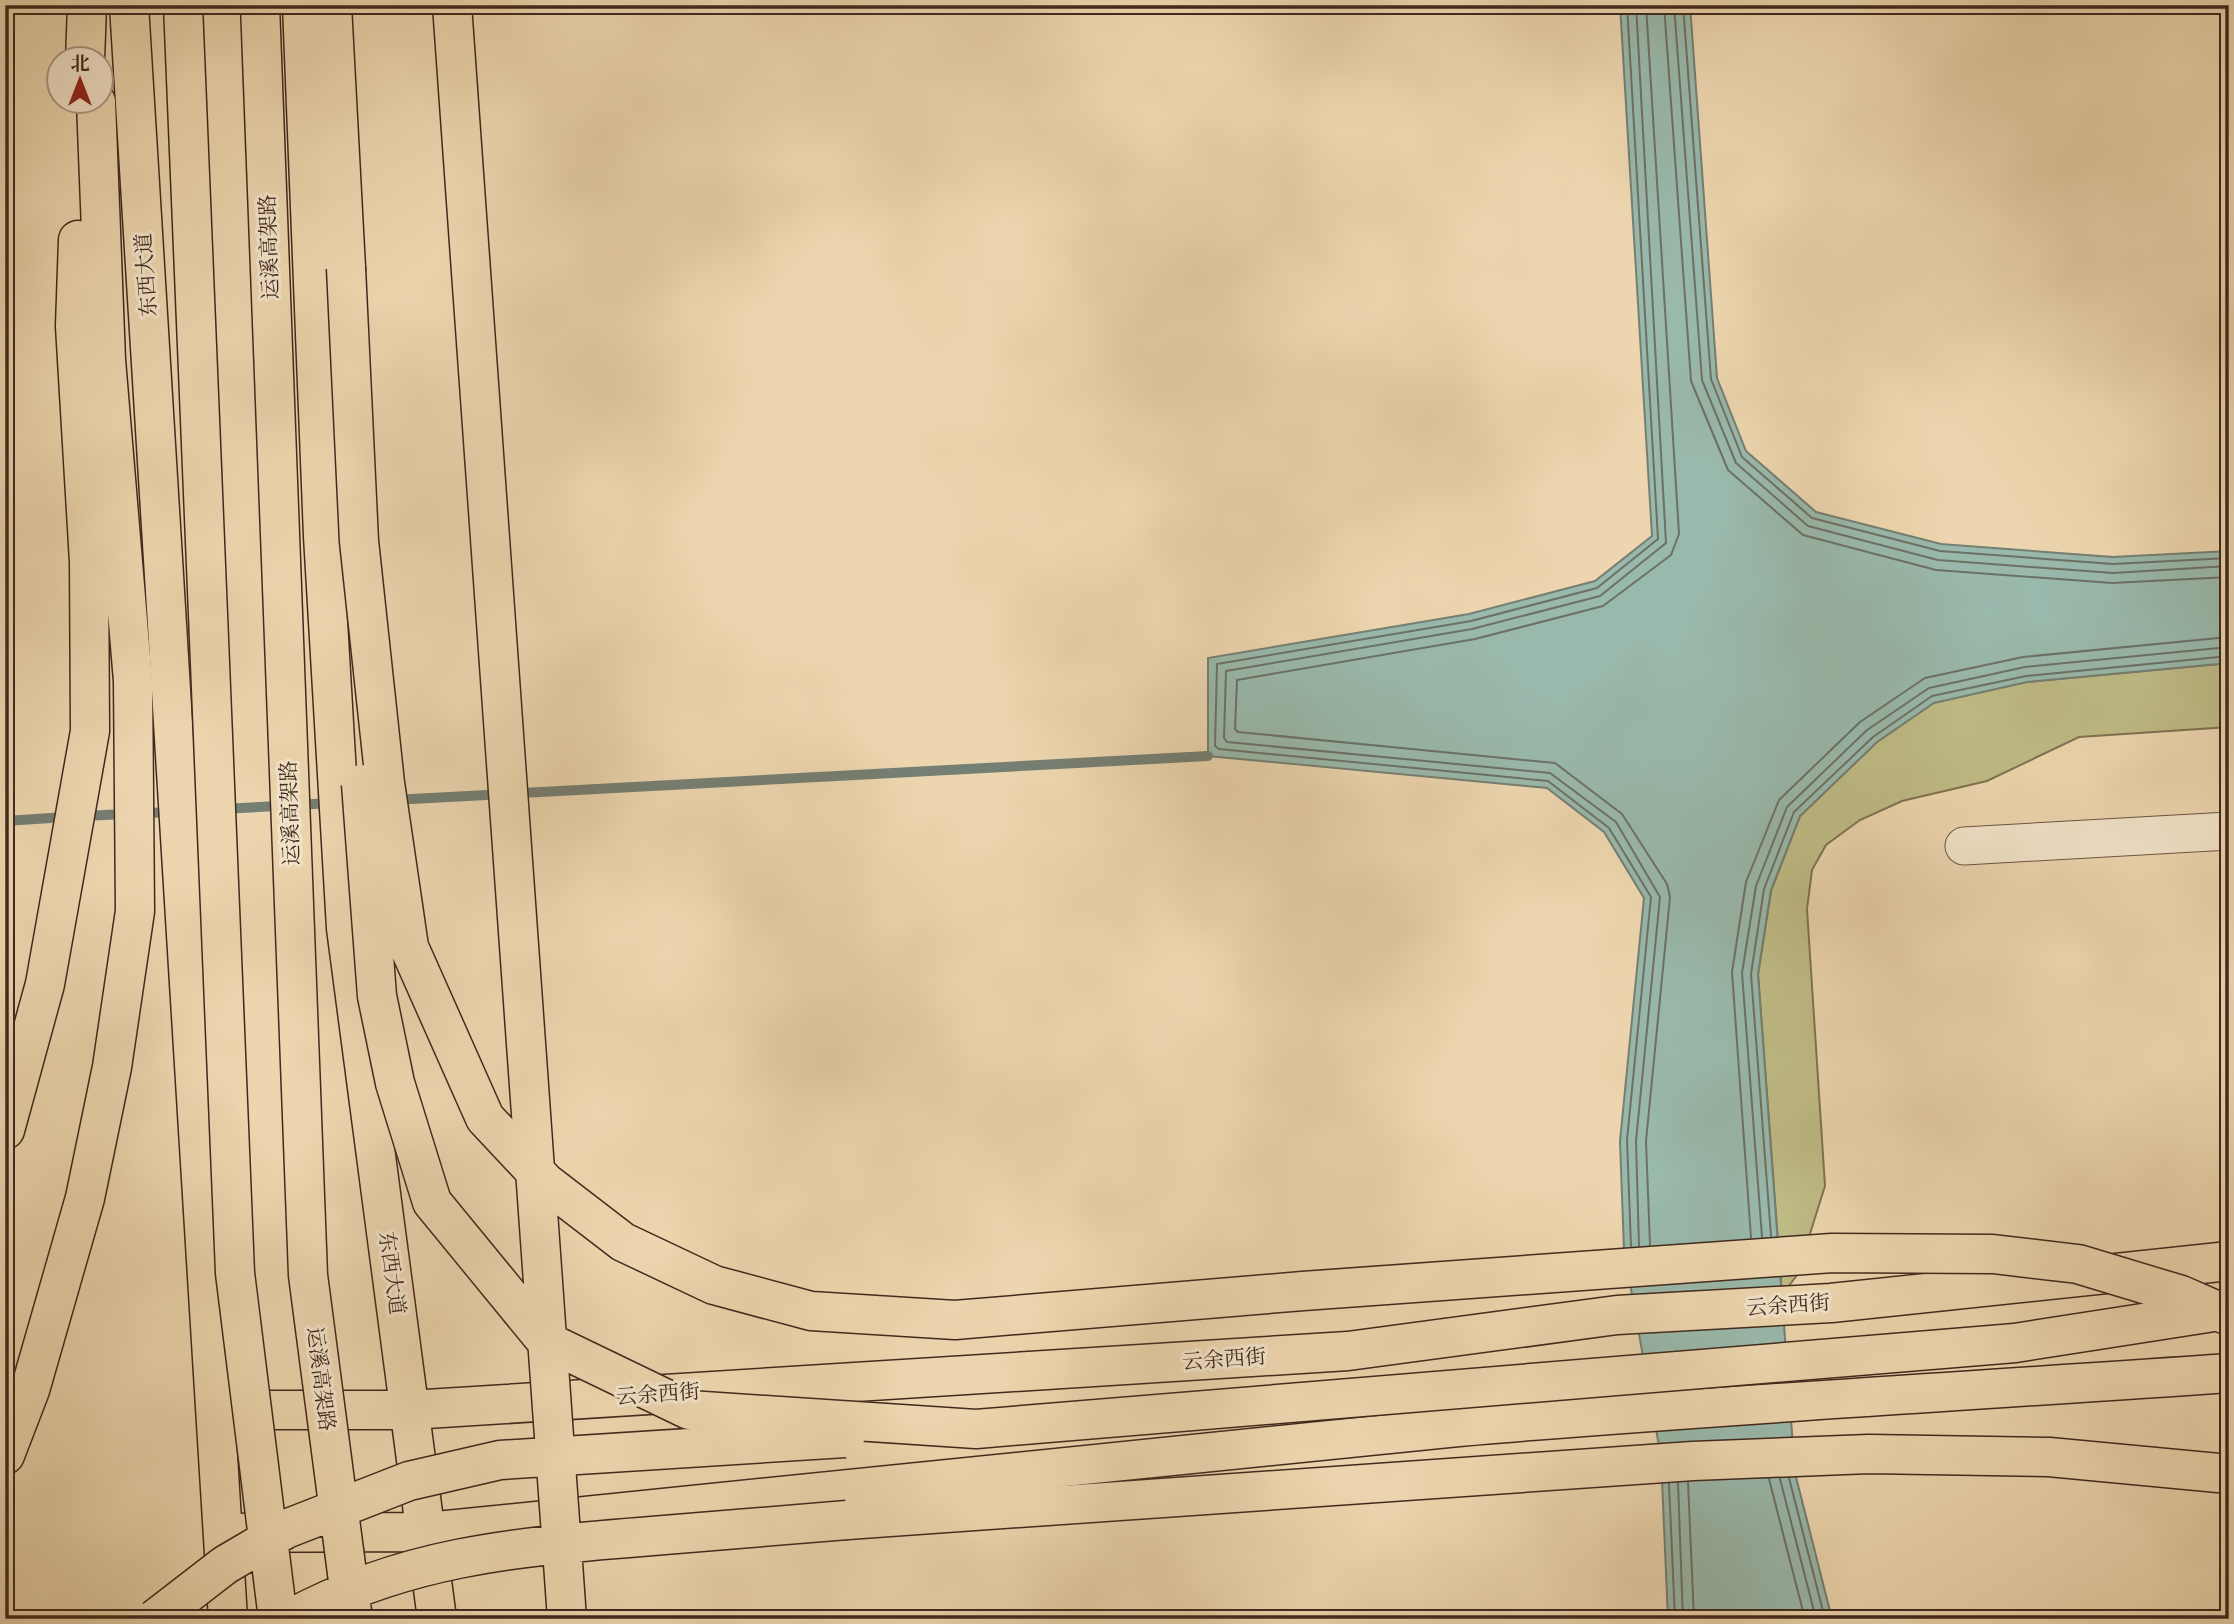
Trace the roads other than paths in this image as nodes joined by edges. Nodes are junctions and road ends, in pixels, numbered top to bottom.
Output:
1 (90, 5) edge
2 (129, 5) edge
3 (183, 5) edge
4 (260, 5) edge
5 (302, 5) edge
6 (332, 5) edge
7 (452, 5) edge
8 (86, 46) edge
9 (93, 46) edge
10 (83, 116) edge
11 (97, 116) edge
12 (341, 538) junction
13 (2229, 831) edge
14 (1964, 846) dead end
15 (5, 1130) edge
16 (2229, 1261) edge
17 (2229, 1310) edge
18 (2229, 1316) edge
19 (2229, 1373) edge
20 (216, 1410) junction
21 (410, 1410) junction
22 (976, 1429) junction
23 (5, 1455) edge
24 (2229, 1474) edge
25 (426, 1532) junction
26 (225, 1533) junction
27 (155, 1619) edge
28 (228, 1619) edge
29 (278, 1619) edge
30 (290, 1619) edge
31 (352, 1619) edge
32 (437, 1619) edge
33 (567, 1619) edge

1 - 8 main road
1 - 9 main road
2 - 20 main road, 东西大道
3 - 29 main road, bridge
4 - 31 main road, 运溪高架路, bridge
5 - 12 main road
6 - 12 main road, bridge
7 - 33 main road, bridge
10 - 15 main road
11 - 23 main road
12 - 18 main road, bridge
12 - 21 main road, 东西大道
12 - 22 main road, bridge
13 - 14 lane
16 - 21 main road, 云余西街
17 - 22 main road, bridge
19 - 25 main road
20 - 21 main road, 云余西街
20 - 26 main road
21 - 25 main road, 东西大道
22 - 27 main road, bridge
24 - 30 main road, bridge
25 - 26 main road
25 - 32 main road, 东西大道
26 - 28 main road

